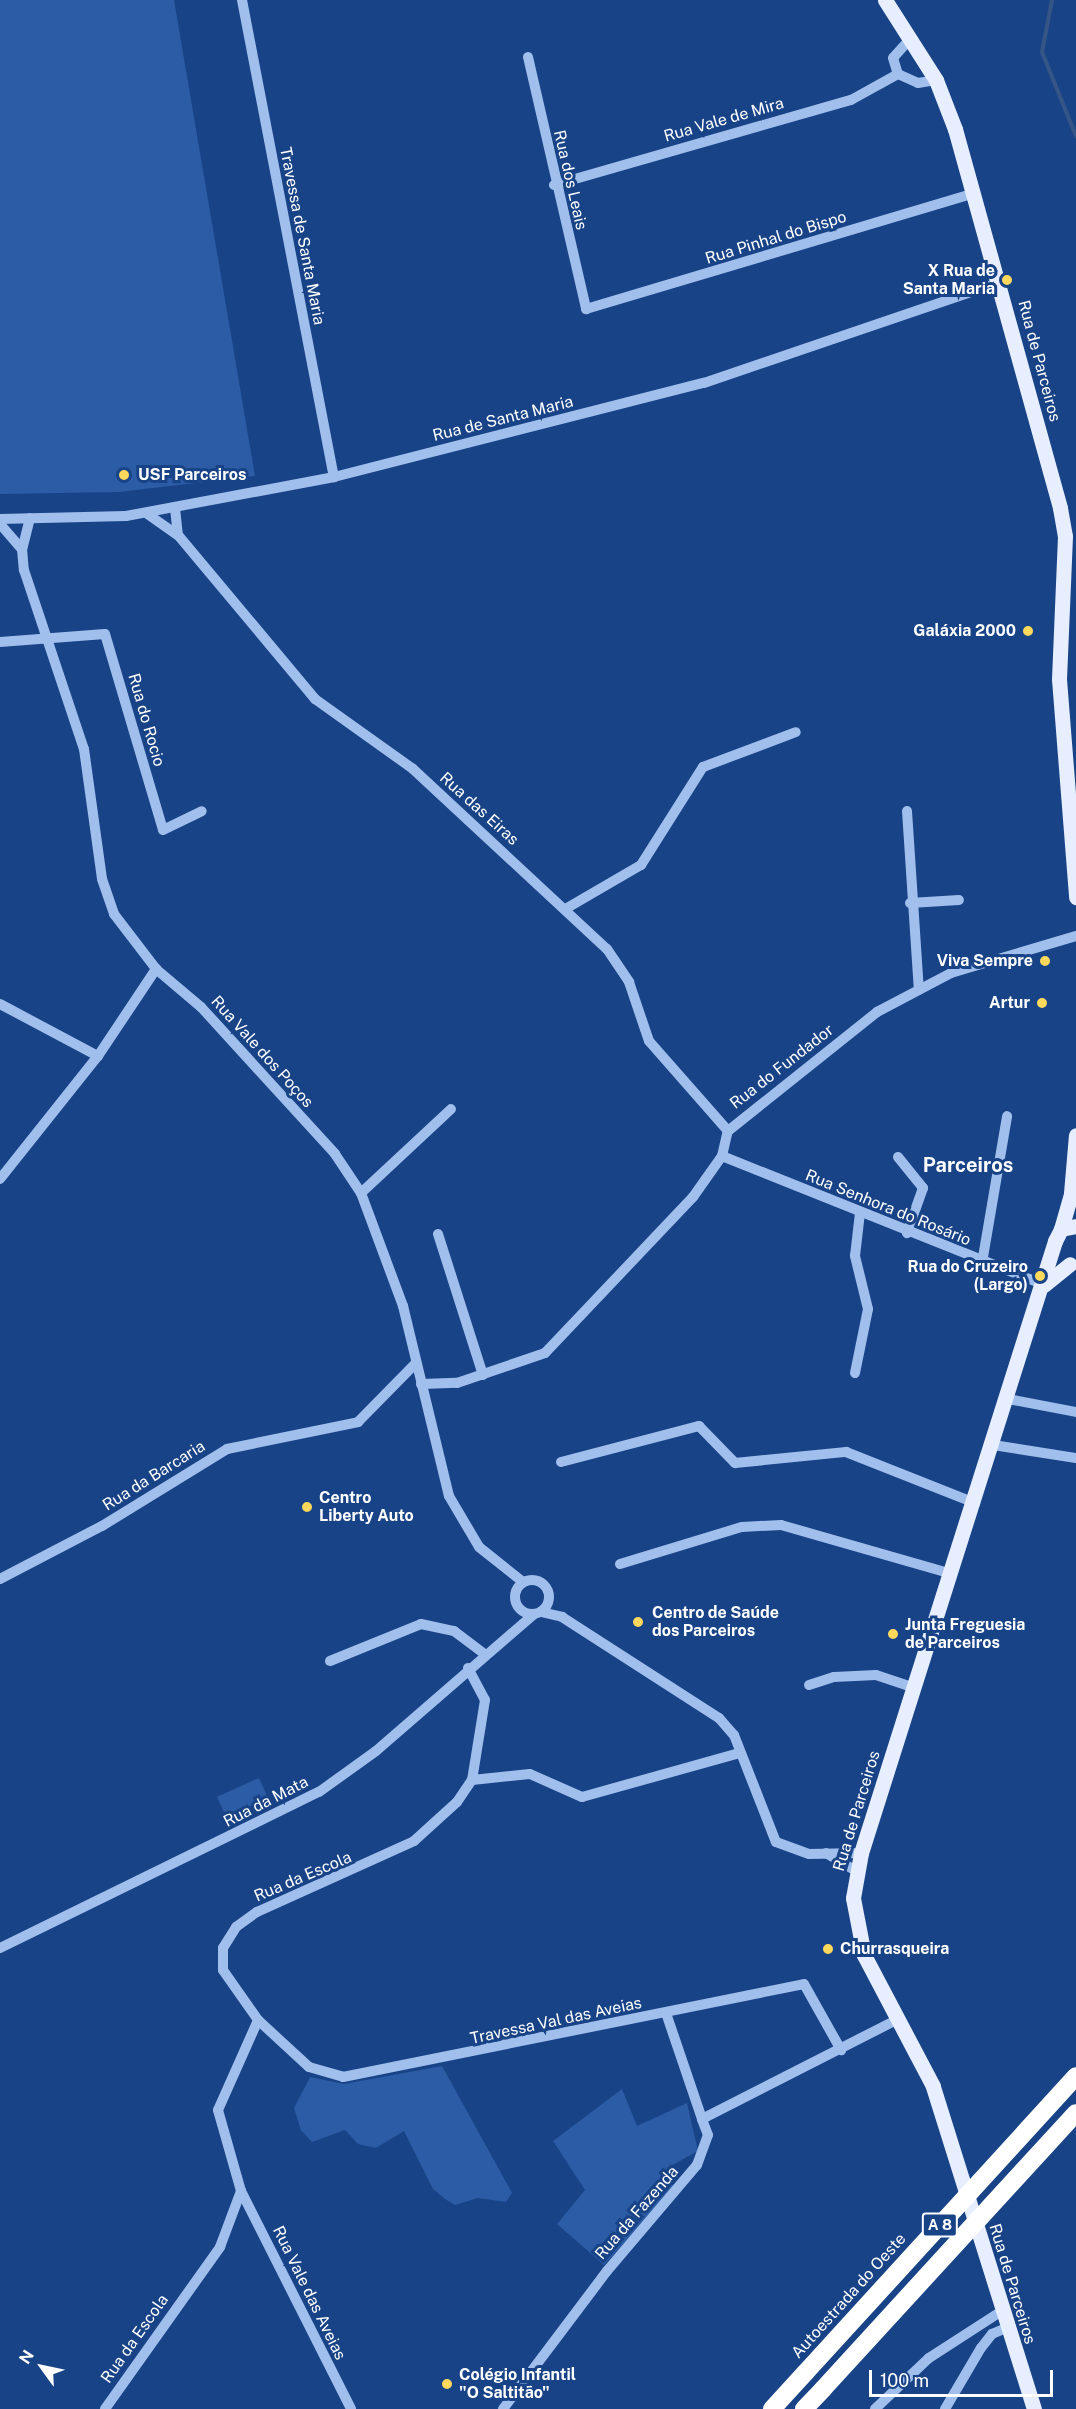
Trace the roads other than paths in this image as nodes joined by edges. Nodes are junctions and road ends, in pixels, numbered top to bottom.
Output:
1 (242, 0) edge
2 (885, 0) edge
3 (910, 39) junction
4 (528, 57) dead end
5 (898, 74) junction
6 (936, 80) junction
7 (554, 185) junction
8 (974, 193) junction
9 (1000, 282) junction
10 (586, 309) joint
11 (334, 477) junction
12 (175, 508) junction
13 (146, 513) junction
14 (30, 518) junction
15 (0, 519) edge
16 (0, 524) edge
17 (178, 535) junction
18 (22, 549) junction
19 (0, 642) edge
20 (45, 642) junction
21 (796, 732) dead end
22 (202, 811) dead end
23 (908, 811) dead end
24 (1076, 884) edge
25 (1076, 897) edge
26 (959, 900) dead end
27 (910, 903) junction
28 (567, 908) junction
29 (1076, 936) edge
30 (156, 969) junction
31 (919, 990) junction
32 (1, 1006) edge
33 (98, 1056) junction
34 (451, 1109) dead end
35 (1008, 1116) dead end
36 (728, 1131) junction
37 (1076, 1135) edge
38 (722, 1156) junction
39 (898, 1157) dead end
40 (0, 1179) edge
41 (361, 1193) junction
42 (1071, 1193) junction
43 (1076, 1209) edge
44 (860, 1213) junction
45 (1069, 1228) edge
46 (907, 1233) junction
47 (438, 1234) dead end
48 (1053, 1250) junction
49 (982, 1263) junction
50 (1073, 1264) edge
51 (1044, 1285) junction
52 (416, 1363) junction
53 (855, 1373) dead end
54 (483, 1375) junction
55 (421, 1384) junction
56 (1008, 1399) junction
57 (1076, 1412) edge
58 (993, 1445) junction
59 (1076, 1458) edge
60 (561, 1462) dead end
61 (975, 1503) junction
62 (620, 1564) dead end
63 (503, 1571) junction
64 (952, 1574) junction
65 (0, 1579) edge
66 (523, 1582) junction
67 (550, 1597) junction
68 (516, 1599) junction
69 (538, 1613) junction
70 (562, 1617) junction
71 (511, 1630) junction
72 (484, 1654) junction
73 (330, 1661) dead end
74 (468, 1668) junction
75 (809, 1685) dead end
76 (915, 1688) junction
77 (740, 1753) junction
78 (472, 1780) junction
79 (826, 1853) junction
80 (861, 1853) junction
81 (856, 1871) junction
82 (0, 1948) edge
83 (666, 2013) junction
84 (898, 2019) junction
85 (258, 2020) junction
86 (841, 2050) junction
87 (1076, 2076) edge
88 (1076, 2113) edge
89 (702, 2119) junction
90 (241, 2191) junction
91 (1000, 2312) junction
92 (1006, 2328) junction
93 (105, 2409) edge
94 (351, 2409) edge
95 (503, 2409) edge
96 (772, 2409) edge
97 (804, 2409) edge
98 (875, 2409) edge
99 (945, 2409) edge
100 (1034, 2409) edge

1 - 11 street, Travessa de Santa Maria
2 - 3 main road, Rua de Parceiros
3 - 5 street
3 - 6 main road, Rua de Parceiros
4 - 7 street, Rua dos Leais
5 - 6 street
5 - 7 street, Rua Vale de Mira
6 - 8 main road, Rua de Parceiros
7 - 10 street, Rua dos Leais
8 - 9 main road, Rua de Parceiros
8 - 10 street, Rua Pinhal do Bispo
9 - 11 street, Rua de Santa Maria
9 - 24 main road, Rua de Parceiros
11 - 12 street, Rua de Santa Maria
12 - 13 street, Rua de Santa Maria
12 - 17 street
13 - 14 street, Rua de Santa Maria
13 - 17 street, Rua das Eiras
14 - 15 street, Rua de Santa Maria
14 - 18 street, Rua Vale dos Poços
16 - 18 street, Rua Vale dos Poços
17 - 28 street, Rua das Eiras
18 - 20 street, Rua Vale dos Poços
19 - 20 street
20 - 22 street, Rua do Rocio
20 - 30 street, Rua Vale dos Poços
21 - 28 street
23 - 27 street
24 - 25 main road, Rua de Parceiros
26 - 27 street
27 - 31 street
28 - 36 street, Rua das Eiras
29 - 31 street, Rua do Fundador
30 - 33 street
30 - 41 street, Rua Vale dos Poços
31 - 36 street, Rua do Fundador
32 - 33 street
33 - 40 street
34 - 41 street
35 - 49 street
36 - 38 street, Rua do Fundador
37 - 42 main road
38 - 44 street, Rua Senhora do Rosário
38 - 54 street, Rua do Fundador
39 - 46 street
41 - 52 street, Rua Vale dos Poços
42 - 43 main road
42 - 45 main road
44 - 46 street, Rua Senhora do Rosário
44 - 53 street
45 - 48 main road, Rua de Parceiros
46 - 49 street, Rua Senhora do Rosário
47 - 54 street
48 - 50 main road
48 - 51 main road, Rua de Parceiros
49 - 51 street, Rua Senhora do Rosário
50 - 51 main road
51 - 56 main road, Rua de Parceiros
52 - 55 street, Rua Vale dos Poços
52 - 65 street, Rua da Barcaria
54 - 55 street, Rua do Fundador
55 - 63 street, Rua Vale dos Poços
56 - 57 street
56 - 58 main road, Rua de Parceiros
58 - 59 street
58 - 61 main road, Rua de Parceiros
60 - 61 street
61 - 64 main road, Rua de Parceiros
62 - 64 street
63 - 66 street, Rua Vale dos Poços
63 - 68 street, Rua Vale dos Poços
64 - 76 main road, Rua de Parceiros
66 - 67 street, Rua Vale dos Poços
66 - 68 street
67 - 69 street
67 - 70 street
68 - 69 street
68 - 71 street
69 - 70 street
69 - 71 street, Rua da Mata
70 - 77 street
71 - 72 street, Rua da Mata
72 - 73 street
72 - 74 street, Rua da Mata
74 - 78 street
74 - 82 street, Rua da Mata
75 - 76 street
76 - 80 main road, Rua de Parceiros
77 - 78 street
77 - 79 street
78 - 85 street, Rua da Escola
79 - 80 street
79 - 81 street
80 - 81 main road, Rua de Parceiros
81 - 84 main road, Rua de Parceiros
83 - 85 street, Travessa Val das Aveias
83 - 86 street, Travessa Val das Aveias
83 - 89 street, Rua da Fazenda
84 - 86 street
84 - 91 main road, Rua de Parceiros
85 - 90 street
86 - 89 street
87 - 96 highway, Autoestrada do Oeste / A 8, bridge
88 - 97 highway, A 8, bridge
89 - 95 street, Rua da Fazenda
90 - 93 street, Rua da Escola
90 - 94 street, Rua Vale das Aveias
91 - 92 main road, Rua de Parceiros
91 - 98 street
92 - 99 street
92 - 100 main road, Rua de Parceiros

